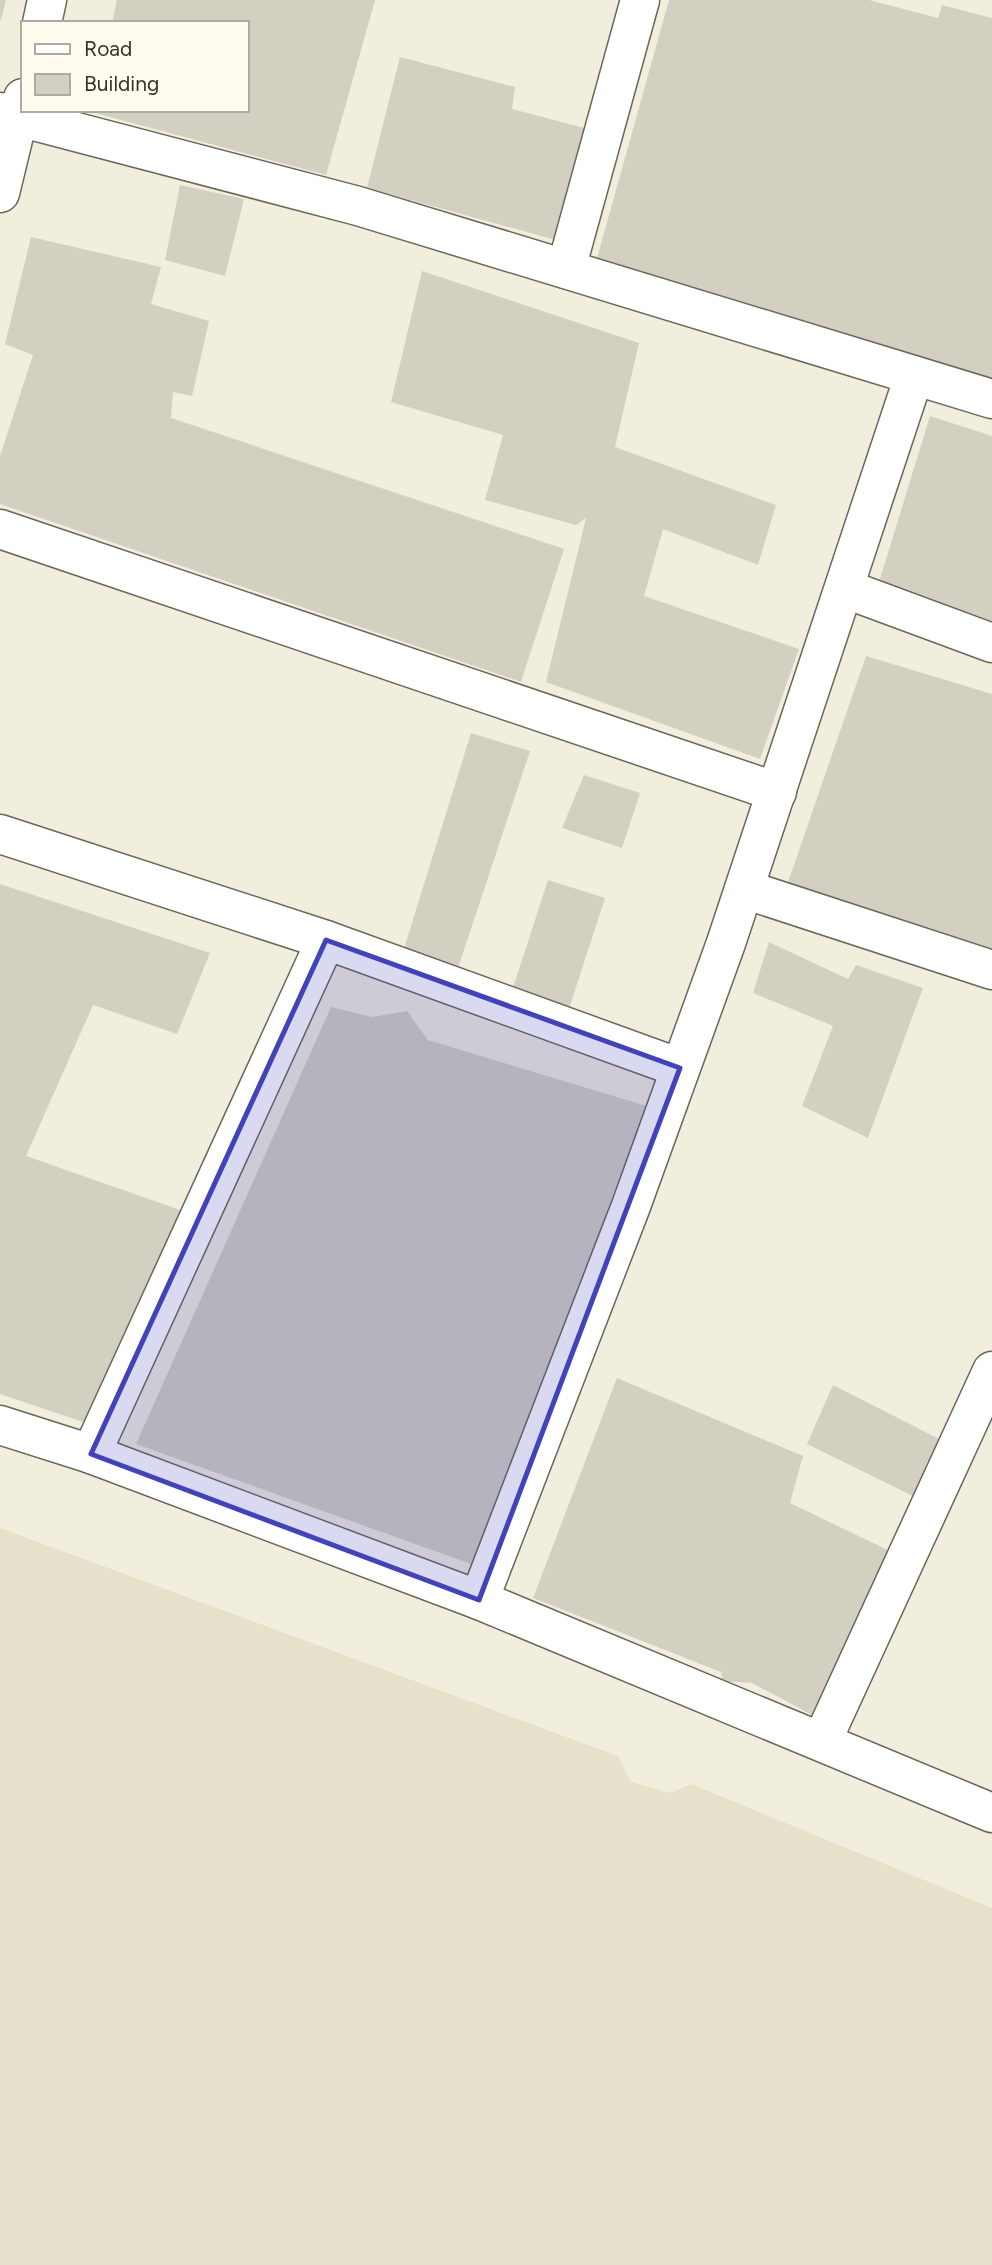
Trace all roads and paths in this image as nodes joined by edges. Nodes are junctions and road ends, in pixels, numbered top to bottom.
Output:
1 (47, 0) edge
2 (640, 0) edge
3 (42, 21) edge
4 (14, 109) edge
5 (25, 112) edge
6 (0, 193) edge
7 (566, 269) junction
8 (914, 376) junction
9 (992, 398) edge
10 (0, 529) edge
11 (846, 589) junction
12 (992, 643) edge
13 (777, 792) junction
14 (0, 834) edge
15 (744, 889) junction
16 (326, 940) junction
17 (992, 970) edge
18 (680, 1068) junction
19 (992, 1371) edge
20 (0, 1425) edge
21 (91, 1454) junction
22 (479, 1600) junction
23 (822, 1741) junction
24 (992, 1814) edge

1 - 3 street
2 - 7 street
4 - 6 street
5 - 7 street
7 - 8 street
8 - 9 street
8 - 11 street
10 - 13 street
11 - 12 street
11 - 13 street
13 - 15 street
14 - 16 street
15 - 17 street
15 - 18 street
16 - 18 street
16 - 21 street
18 - 22 street
19 - 23 street
20 - 21 street
21 - 22 street
22 - 23 street
23 - 24 street

